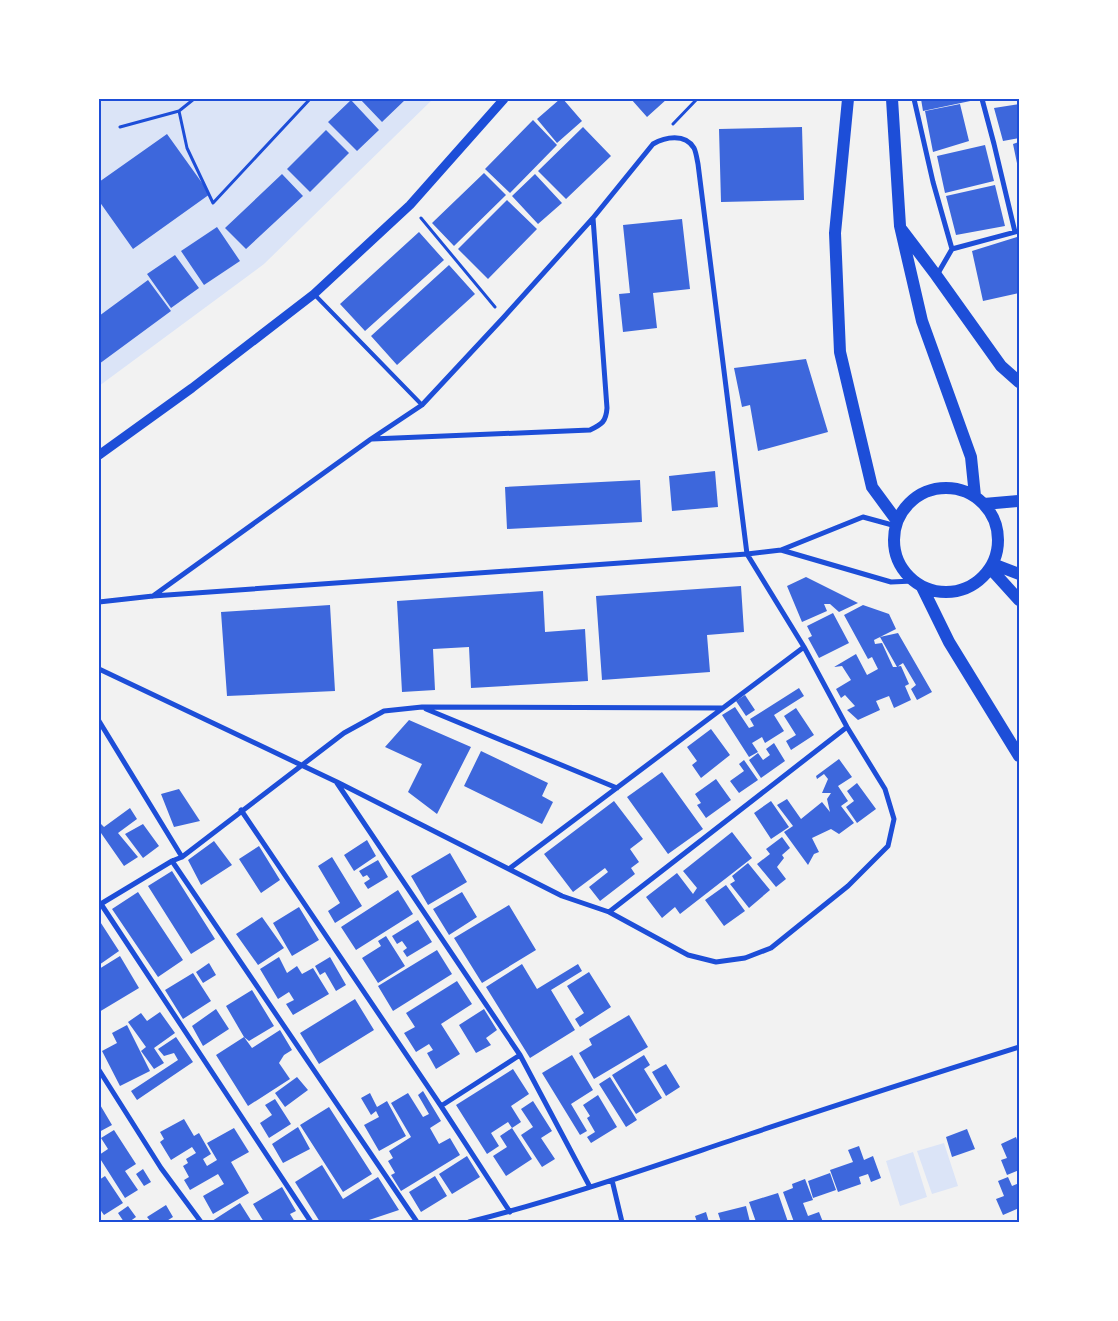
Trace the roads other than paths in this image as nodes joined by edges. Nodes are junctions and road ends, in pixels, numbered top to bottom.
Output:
1 (504, 99) edge
2 (848, 99) edge
3 (892, 99) edge
4 (914, 99) edge
5 (982, 99) edge
6 (593, 218) junction
7 (900, 226) junction
8 (1017, 232) edge
9 (952, 249) junction
10 (936, 275) junction
11 (314, 294) junction
12 (1019, 382) edge
13 (422, 405) junction
14 (371, 439) junction
15 (99, 455) edge
16 (979, 500) junction
17 (1019, 501) edge
18 (896, 524) junction
19 (781, 550) junction
20 (747, 554) junction
21 (992, 566) junction
22 (1019, 574) edge
23 (918, 584) junction
24 (153, 596) junction
25 (1019, 600) edge
26 (99, 602) edge
27 (804, 647) junction
28 (99, 669) edge
29 (422, 707) junction
30 (723, 708) junction
31 (99, 721) edge
32 (848, 727) junction
33 (1019, 756) edge
34 (301, 765) junction
35 (337, 782) junction
36 (617, 788) junction
37 (241, 810) junction
38 (182, 857) junction
39 (172, 860) junction
40 (509, 869) junction
41 (100, 904) edge
42 (609, 912) junction
43 (1019, 1046) edge
44 (520, 1055) junction
45 (99, 1070) edge
46 (441, 1106) junction
47 (612, 1180) junction
48 (590, 1187) junction
49 (510, 1212) junction
50 (201, 1222) edge
51 (311, 1222) edge
52 (417, 1222) edge
53 (469, 1222) edge
54 (622, 1222) edge

1 - 11 street
2 - 18 main road
3 - 7 main road
4 - 9 street
5 - 8 street
6 - 13 street
6 - 14 street
6 - 20 street
7 - 10 main road
7 - 16 main road
8 - 9 street
9 - 10 street
10 - 12 main road
11 - 13 lane
11 - 15 street
13 - 14 street
14 - 24 street
16 - 17 main road
16 - 18 main road
16 - 21 main road
18 - 19 street
18 - 23 main road
19 - 20 street
19 - 23 street
20 - 24 street
20 - 27 street
21 - 22 main road
21 - 23 main road
21 - 25 main road
23 - 33 main road
24 - 26 street
27 - 30 street
27 - 32 street
28 - 34 street
29 - 30 street
29 - 34 street
29 - 36 street
30 - 36 street
31 - 38 street
32 - 42 street
32 - 42 street
34 - 35 street
34 - 37 street
35 - 40 street
35 - 44 street
36 - 40 street
37 - 38 street
37 - 46 street
38 - 39 street
39 - 41 street
39 - 52 street
40 - 42 street
41 - 51 street
43 - 47 street
44 - 46 street
44 - 48 street
45 - 50 street
46 - 49 street
47 - 48 street
47 - 54 street
48 - 49 street
49 - 53 street

